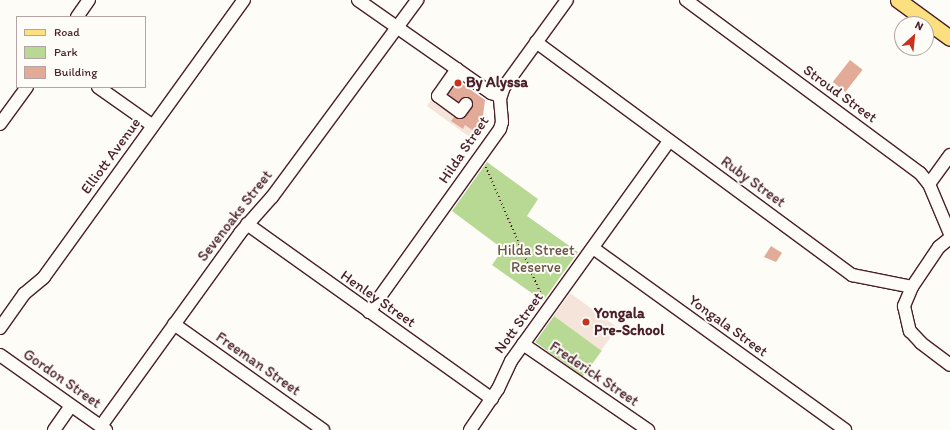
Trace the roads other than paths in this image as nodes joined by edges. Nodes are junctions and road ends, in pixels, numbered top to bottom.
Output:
1 (89, 0) edge
2 (244, 0) edge
3 (358, 0) edge
4 (416, 0) edge
5 (566, 0) edge
6 (686, 0) edge
7 (898, 0) edge
8 (78, 16) edge
9 (396, 27) junction
10 (950, 38) edge
11 (536, 42) junction
12 (457, 69) junction
13 (26, 88) edge
14 (99, 88) edge
15 (500, 96) junction
16 (466, 104) dead end
17 (0, 124) edge
18 (153, 126) junction
19 (669, 141) junction
20 (950, 155) edge
21 (929, 184) junction
22 (247, 224) junction
23 (950, 234) edge
24 (950, 238) edge
25 (592, 248) junction
26 (912, 287) junction
27 (369, 312) junction
28 (174, 324) junction
29 (0, 328) edge
30 (523, 344) junction
31 (0, 355) edge
32 (950, 365) edge
33 (492, 399) junction
34 (72, 406) junction
35 (103, 428) edge
36 (54, 430) edge
37 (323, 430) edge
38 (470, 430) edge
39 (648, 430) edge
40 (845, 430) edge

1 - 8 street
2 - 18 street, Elliott Avenue
3 - 9 street
4 - 9 street, Sevenoaks Street
5 - 11 street
6 - 21 street, Stroud Street
7 - 10 main road
9 - 12 street
9 - 22 street, Sevenoaks Street
11 - 15 street
11 - 19 street, Ruby Street
12 - 15 street
12 - 16 street
13 - 17 street
14 - 18 street
15 - 27 street, Hilda Street
18 - 29 street, Elliott Avenue
19 - 25 street, Nott Street
19 - 26 street, Ruby Street
20 - 21 street
21 - 23 street, Stroud Street
22 - 27 street, Henley Street
22 - 28 street, Sevenoaks Street
24 - 26 street
25 - 30 street, Nott Street
25 - 40 street, Yongala Street
26 - 32 street
27 - 33 street, Henley Street
28 - 35 street, Sevenoaks Street
28 - 37 street, Freeman Street
30 - 33 street, Nott Street
30 - 39 street, Frederick Street
31 - 34 street, Gordon Street
33 - 38 street, Nott Street
34 - 35 street, Gordon Street
34 - 36 street

